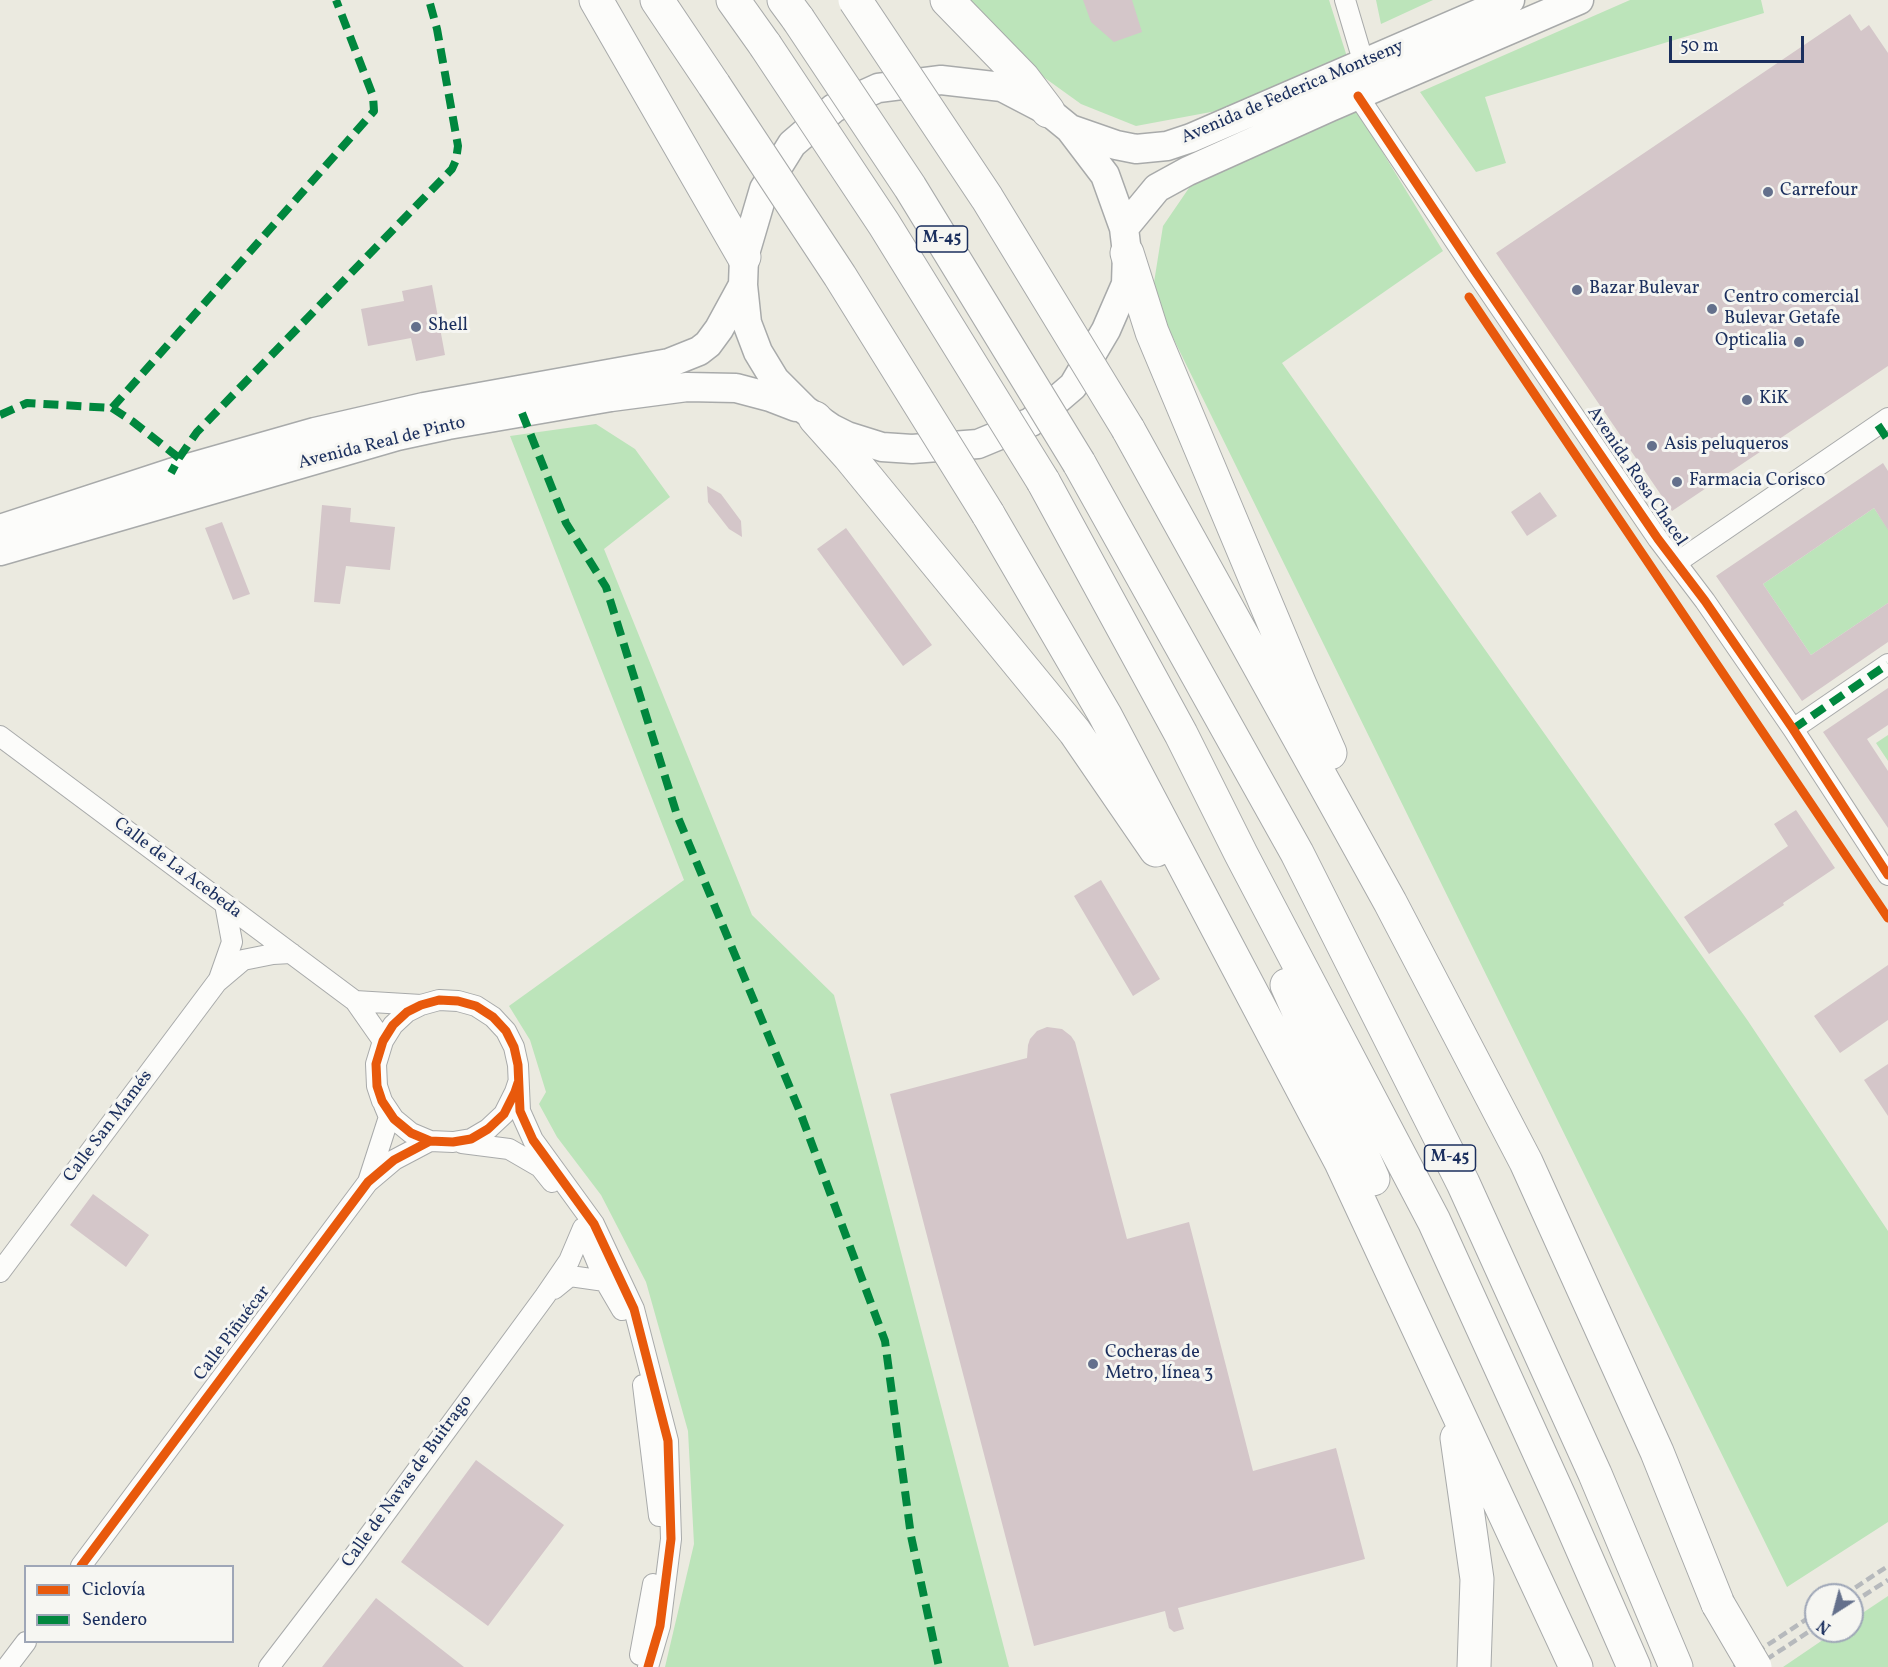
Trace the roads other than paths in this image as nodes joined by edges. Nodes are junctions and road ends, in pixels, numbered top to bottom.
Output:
1 (596, 0) edge
2 (657, 0) edge
3 (734, 0) edge
4 (855, 0) edge
5 (947, 0) edge
6 (1345, 0) edge
7 (1510, 0) edge
8 (1579, 0) edge
9 (791, 10) edge
10 (1364, 64) junction
11 (1358, 96) junction
12 (1059, 120) junction
13 (1188, 171) junction
14 (1129, 254) junction
15 (743, 271) junction
16 (810, 414) junction
17 (1885, 428) edge
18 (0, 529) edge
19 (0, 551) edge
20 (1676, 563) junction
21 (1888, 664) edge
22 (1793, 729) junction
23 (0, 736) edge
24 (1241, 854) junction
25 (1888, 875) edge
26 (1390, 902) junction
27 (225, 904) junction
28 (291, 953) junction
29 (1245, 981) junction
30 (218, 982) junction
31 (355, 1001) junction
32 (421, 1005) junction
33 (382, 1041) junction
34 (518, 1083) junction
35 (383, 1102) junction
36 (430, 1141) junction
37 (453, 1142) junction
38 (368, 1182) junction
39 (583, 1228) junction
40 (0, 1272) edge
41 (605, 1281) junction
42 (545, 1296) junction
43 (1450, 1398) junction
44 (82, 1565) edge
45 (1718, 1604) junction
46 (25, 1643) edge
47 (7, 1667) edge
48 (269, 1667) edge
49 (637, 1667) edge
50 (648, 1667) edge
51 (1474, 1667) edge
52 (1576, 1667) edge
53 (1634, 1667) edge
54 (1676, 1667) edge
55 (1744, 1667) edge
56 (1755, 1667) edge

1 - 15 highway
2 - 29 highway, bridge
3 - 24 highway, M-45, bridge
4 - 26 highway, bridge
5 - 12 highway
6 - 10 street
7 - 10 main road, Avenida de Federica Montseny
8 - 11 main road, Avenida de Federica Montseny
9 - 54 highway, M-45, bridge
10 - 12 main road, Avenida de Federica Montseny
11 - 13 main road, Avenida de Federica Montseny
11 - 20 street, Avenida Rosa Chacel
12 - 14 main road
12 - 15 main road, Avenida de Federica Montseny
13 - 14 main road
13 - 14 main road, Avenida de Federica Montseny
14 - 16 main road
14 - 26 highway
15 - 16 main road
15 - 18 main road, Avenida Real de Pinto
16 - 19 main road, Avenida Real de Pinto
16 - 29 highway
17 - 20 street
20 - 22 street, Avenida Rosa Chacel
21 - 22 street
22 - 25 street, Avenida Rosa Chacel
23 - 27 street, Calle de La Acebeda
24 - 52 highway
24 - 53 highway, M-45
26 - 45 highway
27 - 28 street, Calle de La Acebeda
27 - 30 street, Calle San Mamés
28 - 30 street, Calle San Mamés
28 - 31 street, Calle de La Acebeda
29 - 43 highway
30 - 40 street, Calle San Mamés
31 - 32 street
31 - 33 street, Calle de La Acebeda
32 - 33 street
32 - 34 street
33 - 35 street
34 - 37 street
34 - 50 street
35 - 36 street
35 - 38 street, Calle Piñuécar
36 - 37 street
36 - 38 street, Calle Piñuécar
37 - 39 street
38 - 44 street, Calle Piñuécar
39 - 41 street
39 - 42 street, Calle de Navas de Buitrago
41 - 42 street, Calle de Navas de Buitrago
41 - 49 street
42 - 48 street, Calle de Navas de Buitrago
43 - 51 highway
43 - 52 highway
45 - 55 highway, bridge
45 - 56 highway, bridge
46 - 47 street

